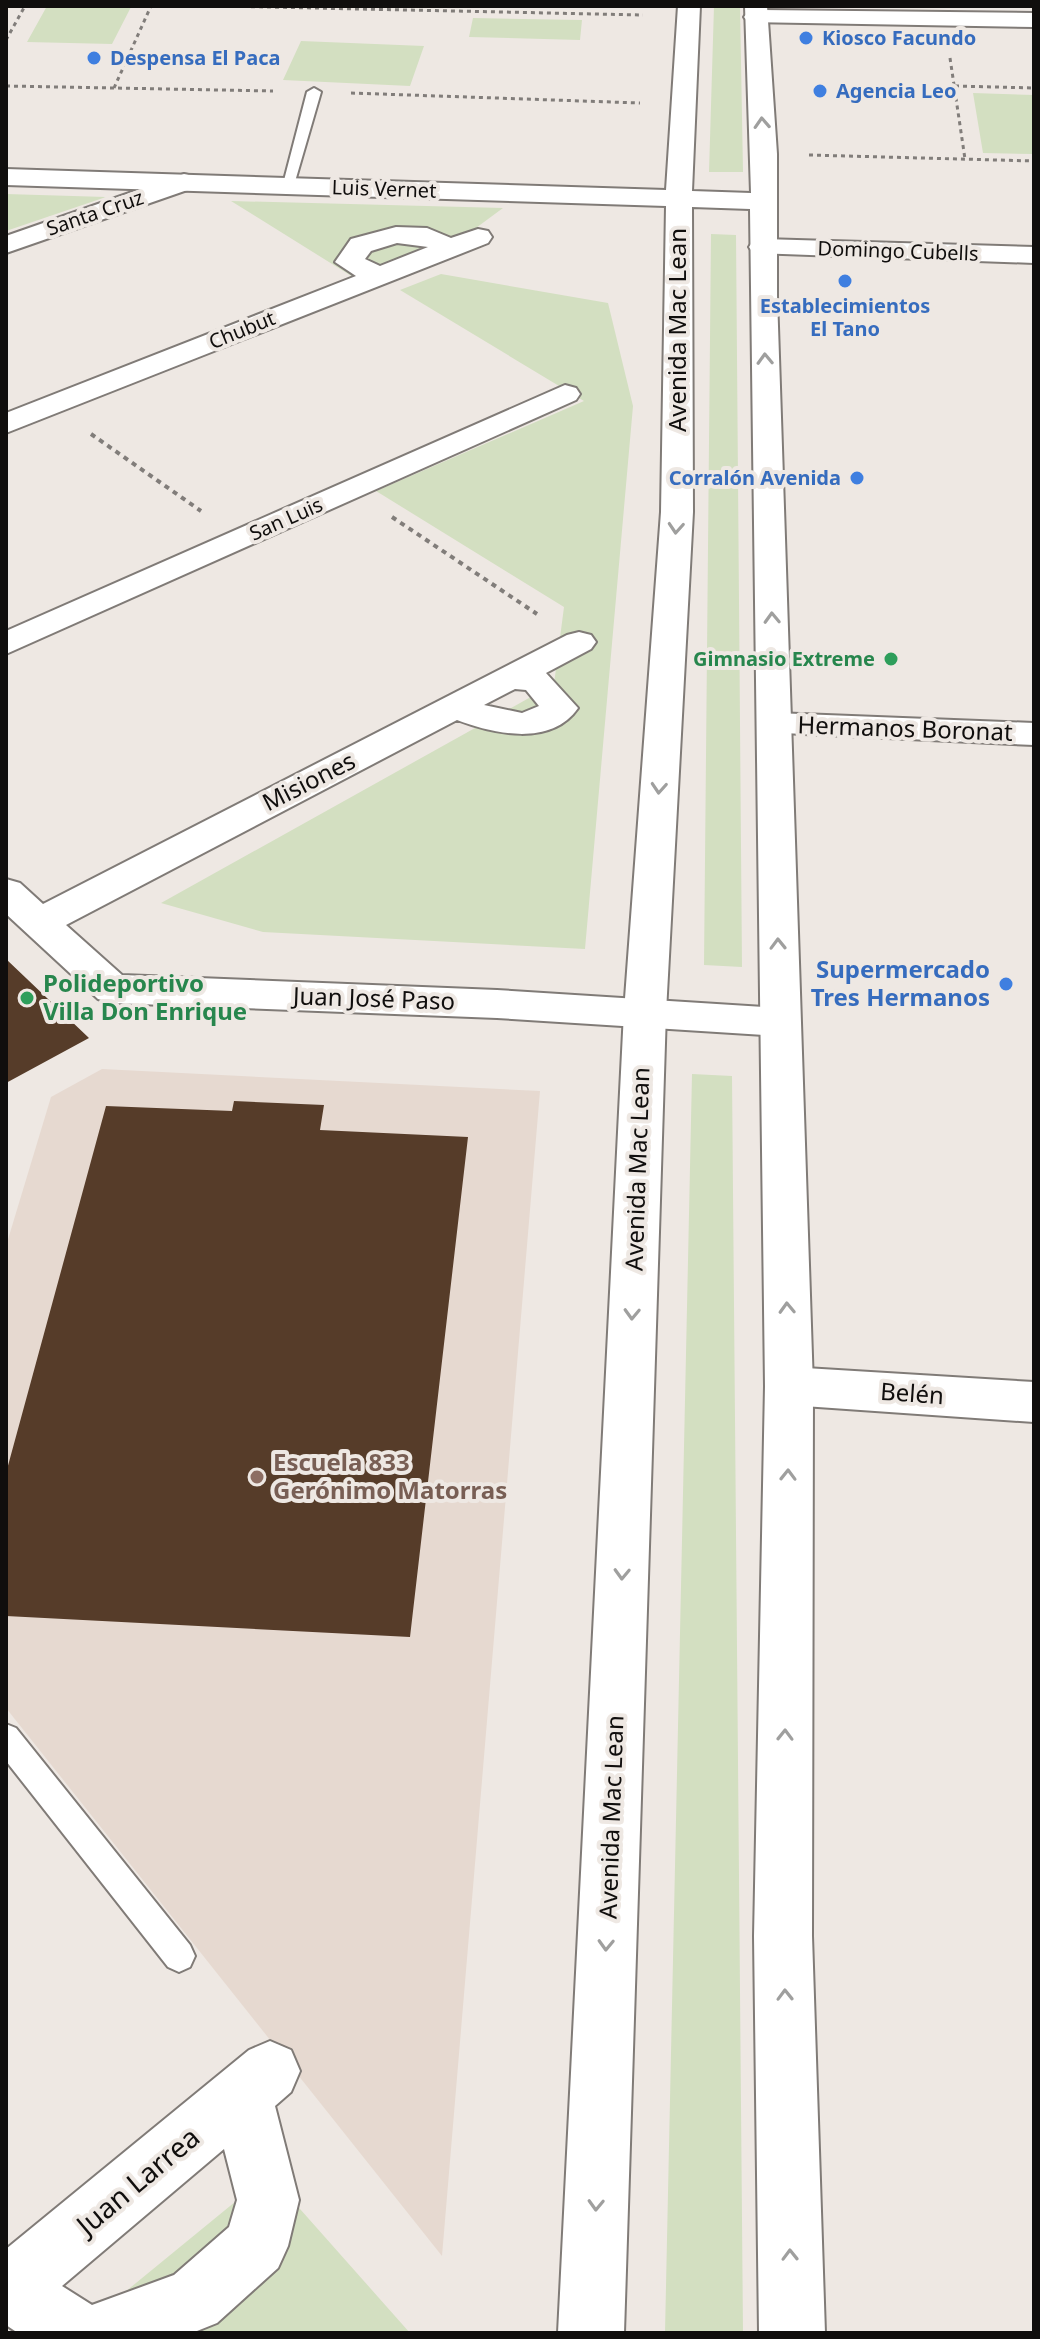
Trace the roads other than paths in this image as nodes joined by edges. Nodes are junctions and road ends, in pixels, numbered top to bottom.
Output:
1 (689, 11) edge
2 (756, 11) edge
3 (1034, 20) edge
4 (314, 92) dead end
5 (6, 177) edge
6 (184, 182) junction
7 (287, 185) junction
8 (679, 198) junction
9 (761, 201) junction
10 (478, 237) dead end
11 (6, 245) edge
12 (763, 247) junction
13 (1034, 255) edge
14 (565, 394) dead end
15 (6, 424) edge
16 (579, 642) road end
17 (6, 644) edge
18 (511, 678) junction
19 (456, 706) junction
20 (775, 724) junction
21 (1034, 734) edge
22 (6, 892) edge
23 (39, 922) junction
24 (645, 1012) junction
25 (778, 1022) junction
26 (789, 1386) junction
27 (1034, 1402) edge
28 (6, 1738) edge
29 (179, 1956) dead end
30 (7, 2290) edge
31 (77, 2333) edge
32 (102, 2333) edge
33 (591, 2333) edge
34 (792, 2333) edge

1 - 8 main road, Avenida Mac Lean
2 - 3 main road
9 -> 2 main road
4 - 7 lane
5 - 6 main road, Luis Vernet
6 - 7 main road, Luis Vernet
6 - 11 main road, Santa Cruz
7 - 8 main road, Luis Vernet
8 - 9 main road, Luis Vernet
8 -> 24 main road, Avenida Mac Lean
9 - 12 main road
10 - 15 main road, Chubut
12 - 13 main road, Domingo Cubells
20 -> 12 main road
14 - 17 main road, San Luis
16 - 18 main road, Misiones
18 - 19 main road, Misiones
18 - 19 main road
19 - 23 main road, Misiones
20 - 21 main road, Hermanos Boronat
25 -> 20 main road
22 - 23 main road, Juan José Paso
23 - 24 main road, Juan José Paso
24 - 25 main road, Juan José Paso
24 -> 33 main road, Avenida Mac Lean
26 -> 25 main road
26 - 27 main road, Belén
34 -> 26 main road
28 - 29 lane
30 - 31 main road
30 - 32 main road, Juan Larrea

